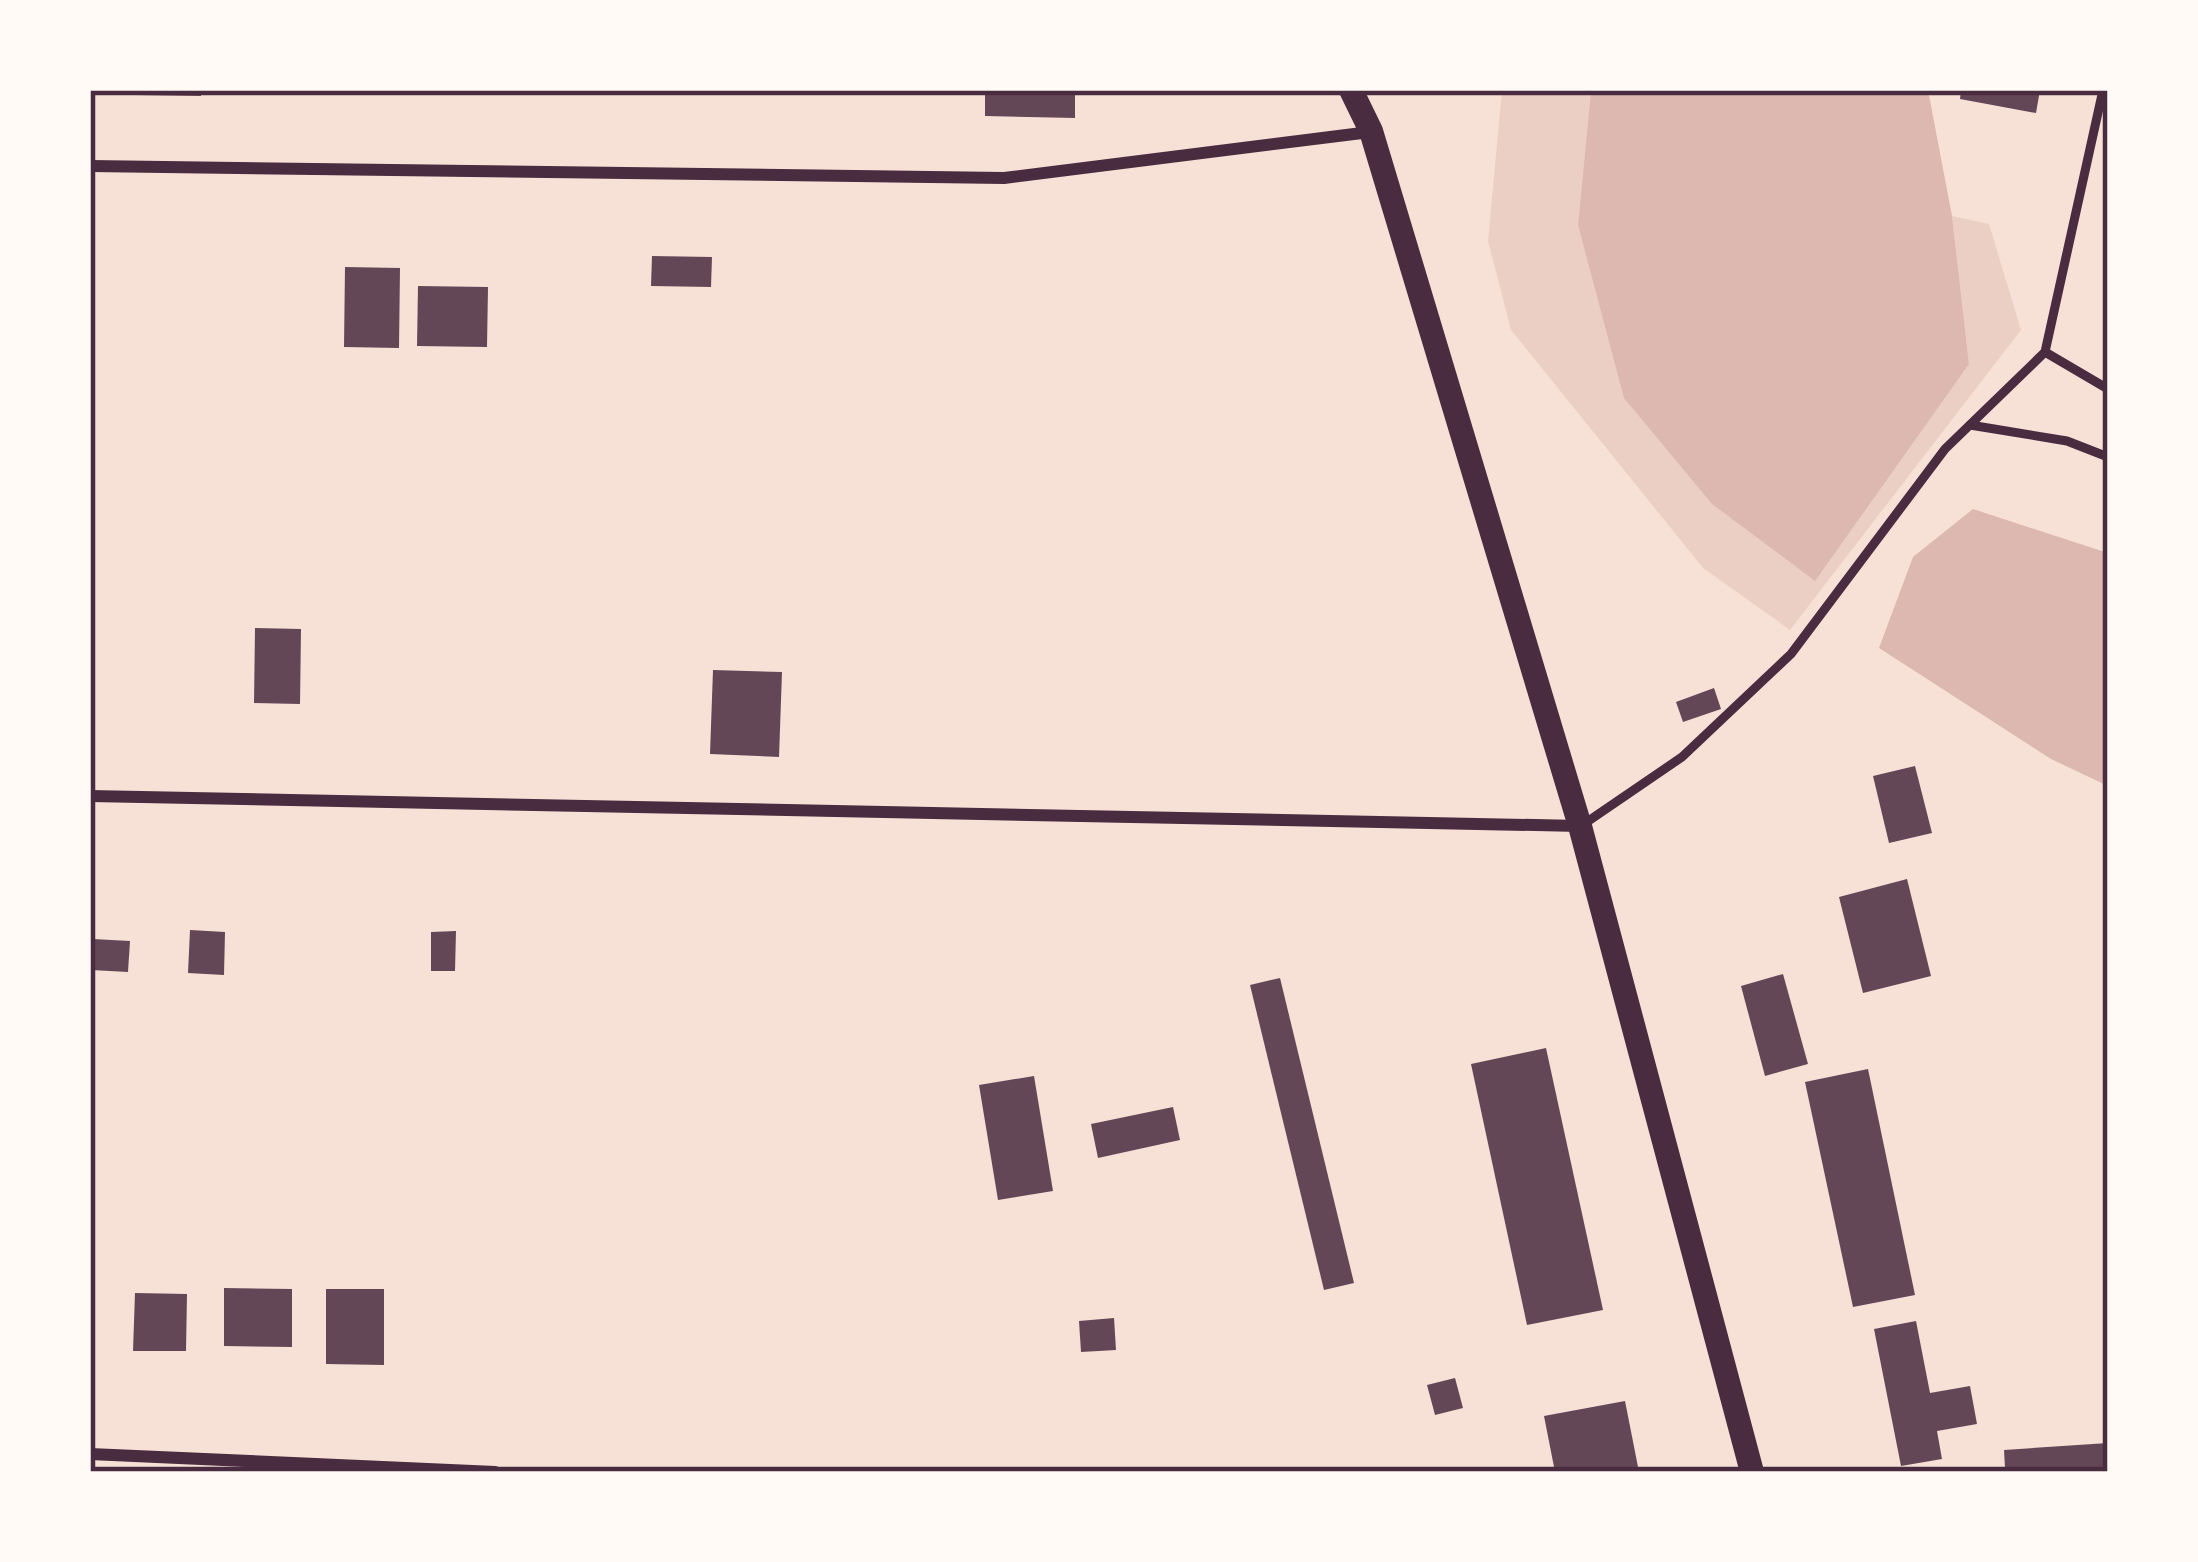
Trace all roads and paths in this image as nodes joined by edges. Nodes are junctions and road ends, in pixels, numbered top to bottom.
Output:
1 (1351, 90) edge
2 (2103, 90) edge
3 (1371, 131) junction
4 (2092, 140) junction
5 (2108, 143) edge
6 (90, 166) edge
7 (2045, 352) junction
8 (2108, 389) edge
9 (1970, 425) junction
10 (2108, 457) edge
11 (90, 796) edge
12 (1580, 826) junction
13 (90, 1454) edge
14 (495, 1472) edge
15 (1752, 1472) edge

1 - 3 main road
2 - 4 lane
3 - 6 street
3 - 12 main road
4 - 5 lane
4 - 7 lane
7 - 8 lane
7 - 9 lane
9 - 10 lane
9 - 12 lane
11 - 12 street
12 - 15 main road
13 - 14 street

